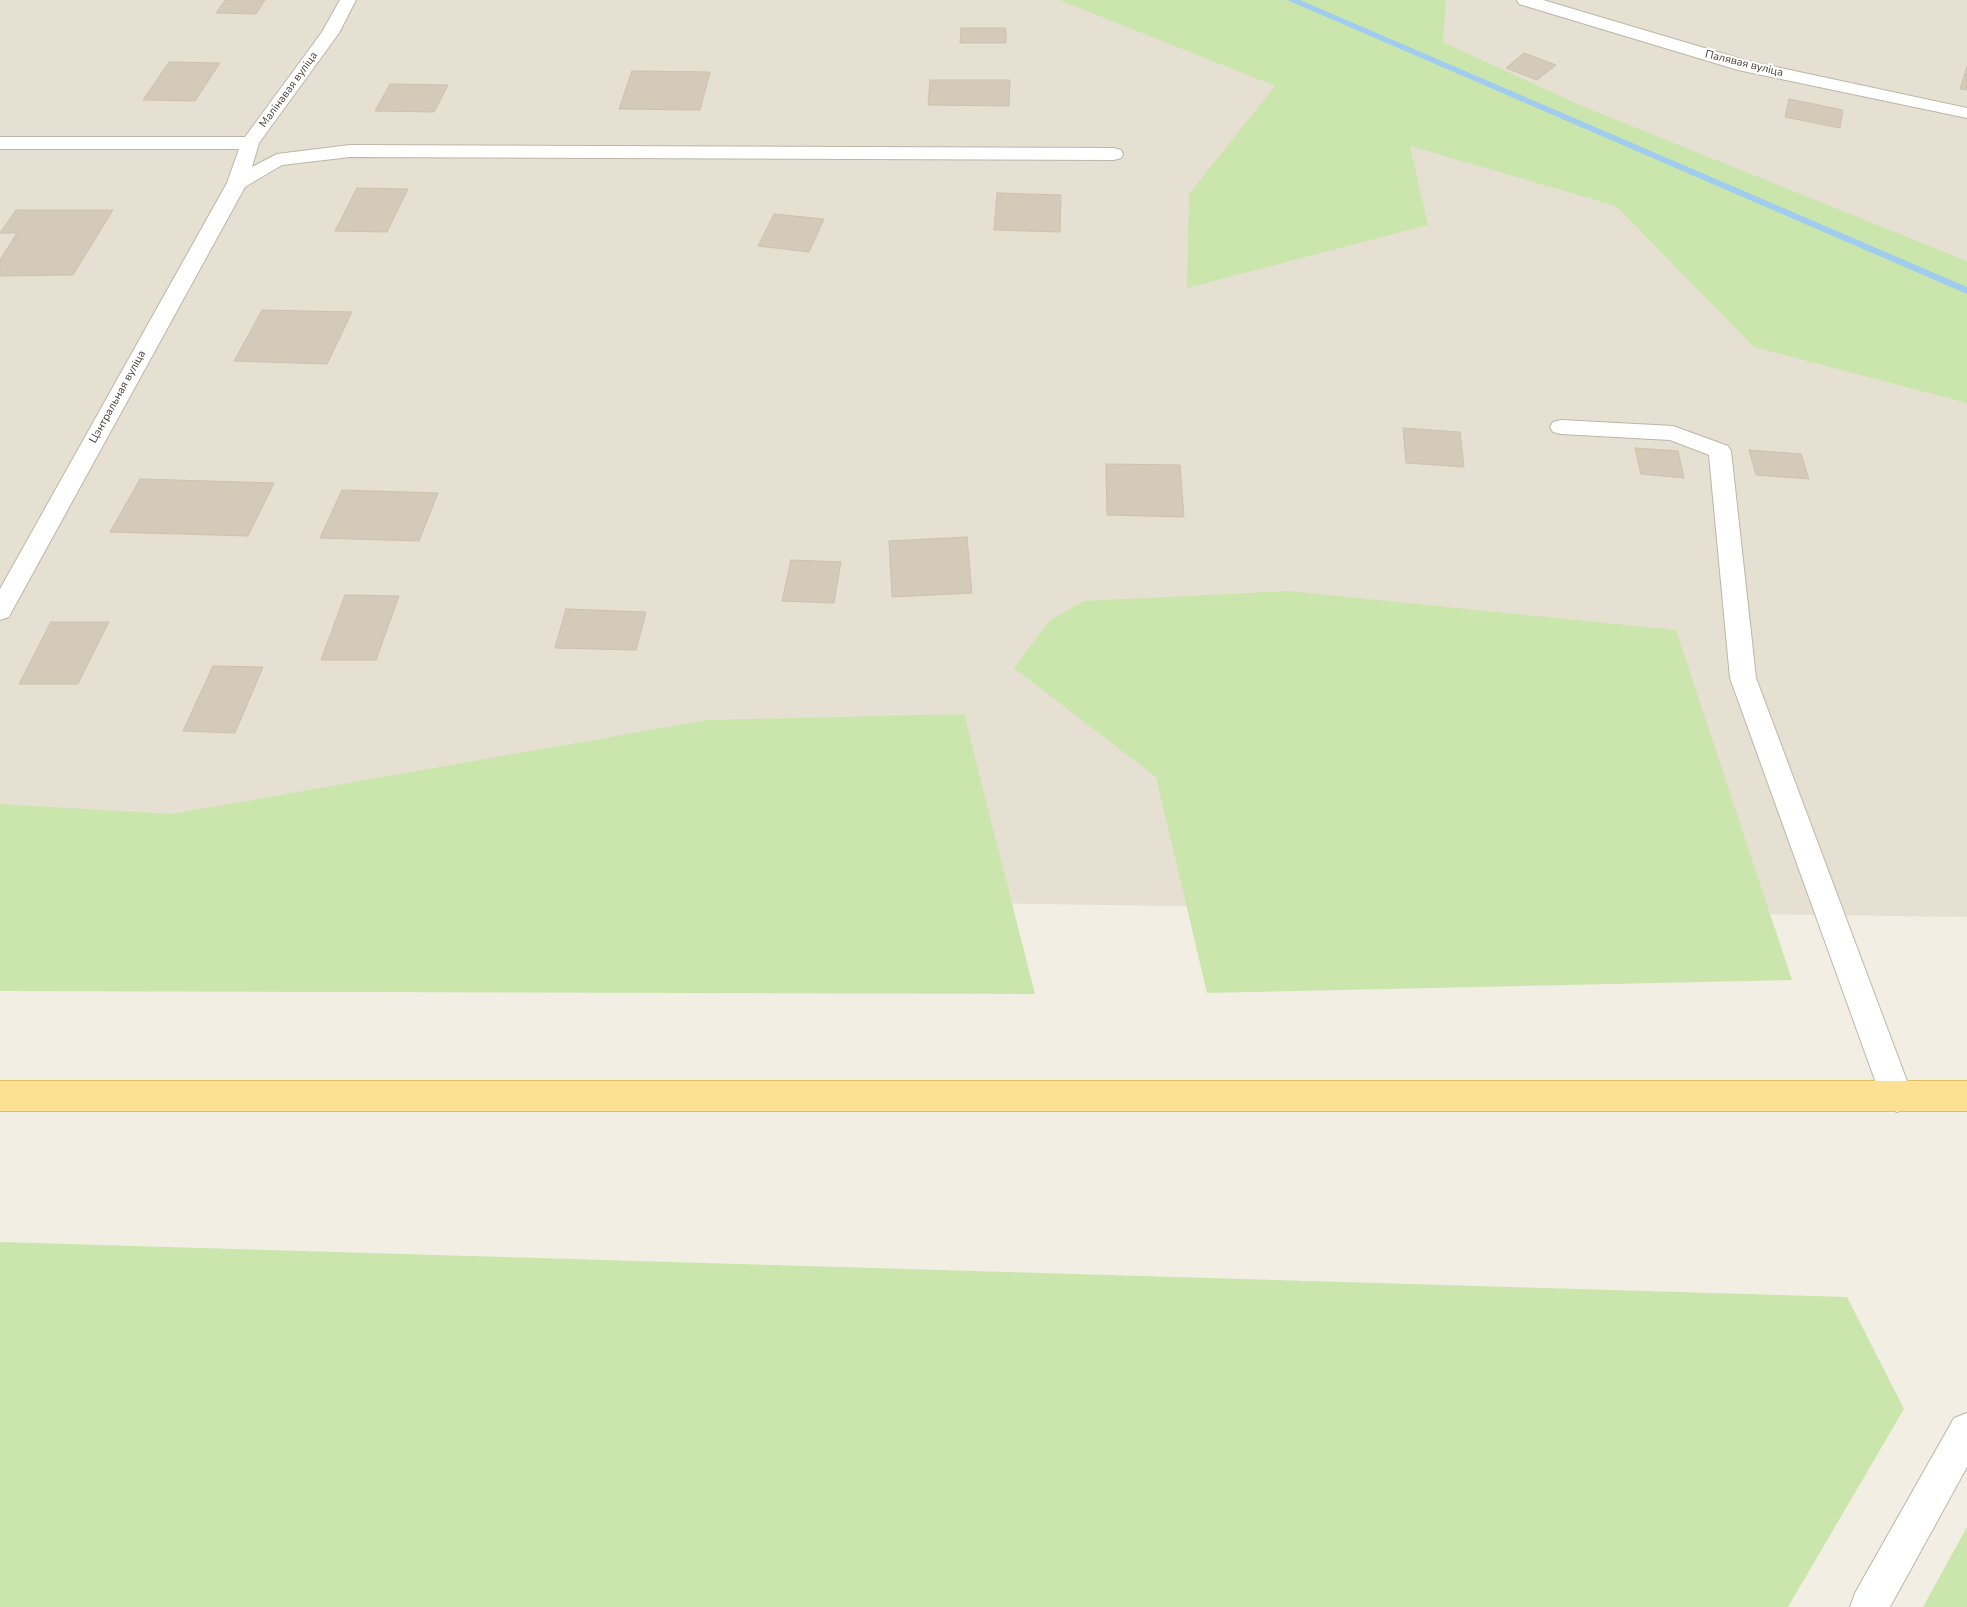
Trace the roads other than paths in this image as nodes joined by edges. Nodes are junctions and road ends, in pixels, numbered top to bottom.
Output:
1 (348, 0) edge
2 (1525, 0) edge
3 (1967, 113) edge
4 (0, 143) edge
5 (250, 143) junction
6 (1114, 154) dead end
7 (237, 183) junction
8 (1561, 426) dead end
9 (0, 611) edge
10 (0, 1096) edge
11 (1967, 1096) edge
12 (1897, 1098) junction
13 (1967, 1431) edge
14 (1869, 1607) edge

1 - 5 street, Малінавая вуліца
2 - 3 street, Палявая вуліца
4 - 5 street
5 - 7 street, Малінавая вуліца
6 - 7 street
7 - 9 street, Цэнтральная вуліца
8 - 12 street
10 - 12 main road
11 - 12 main road
13 - 14 street

